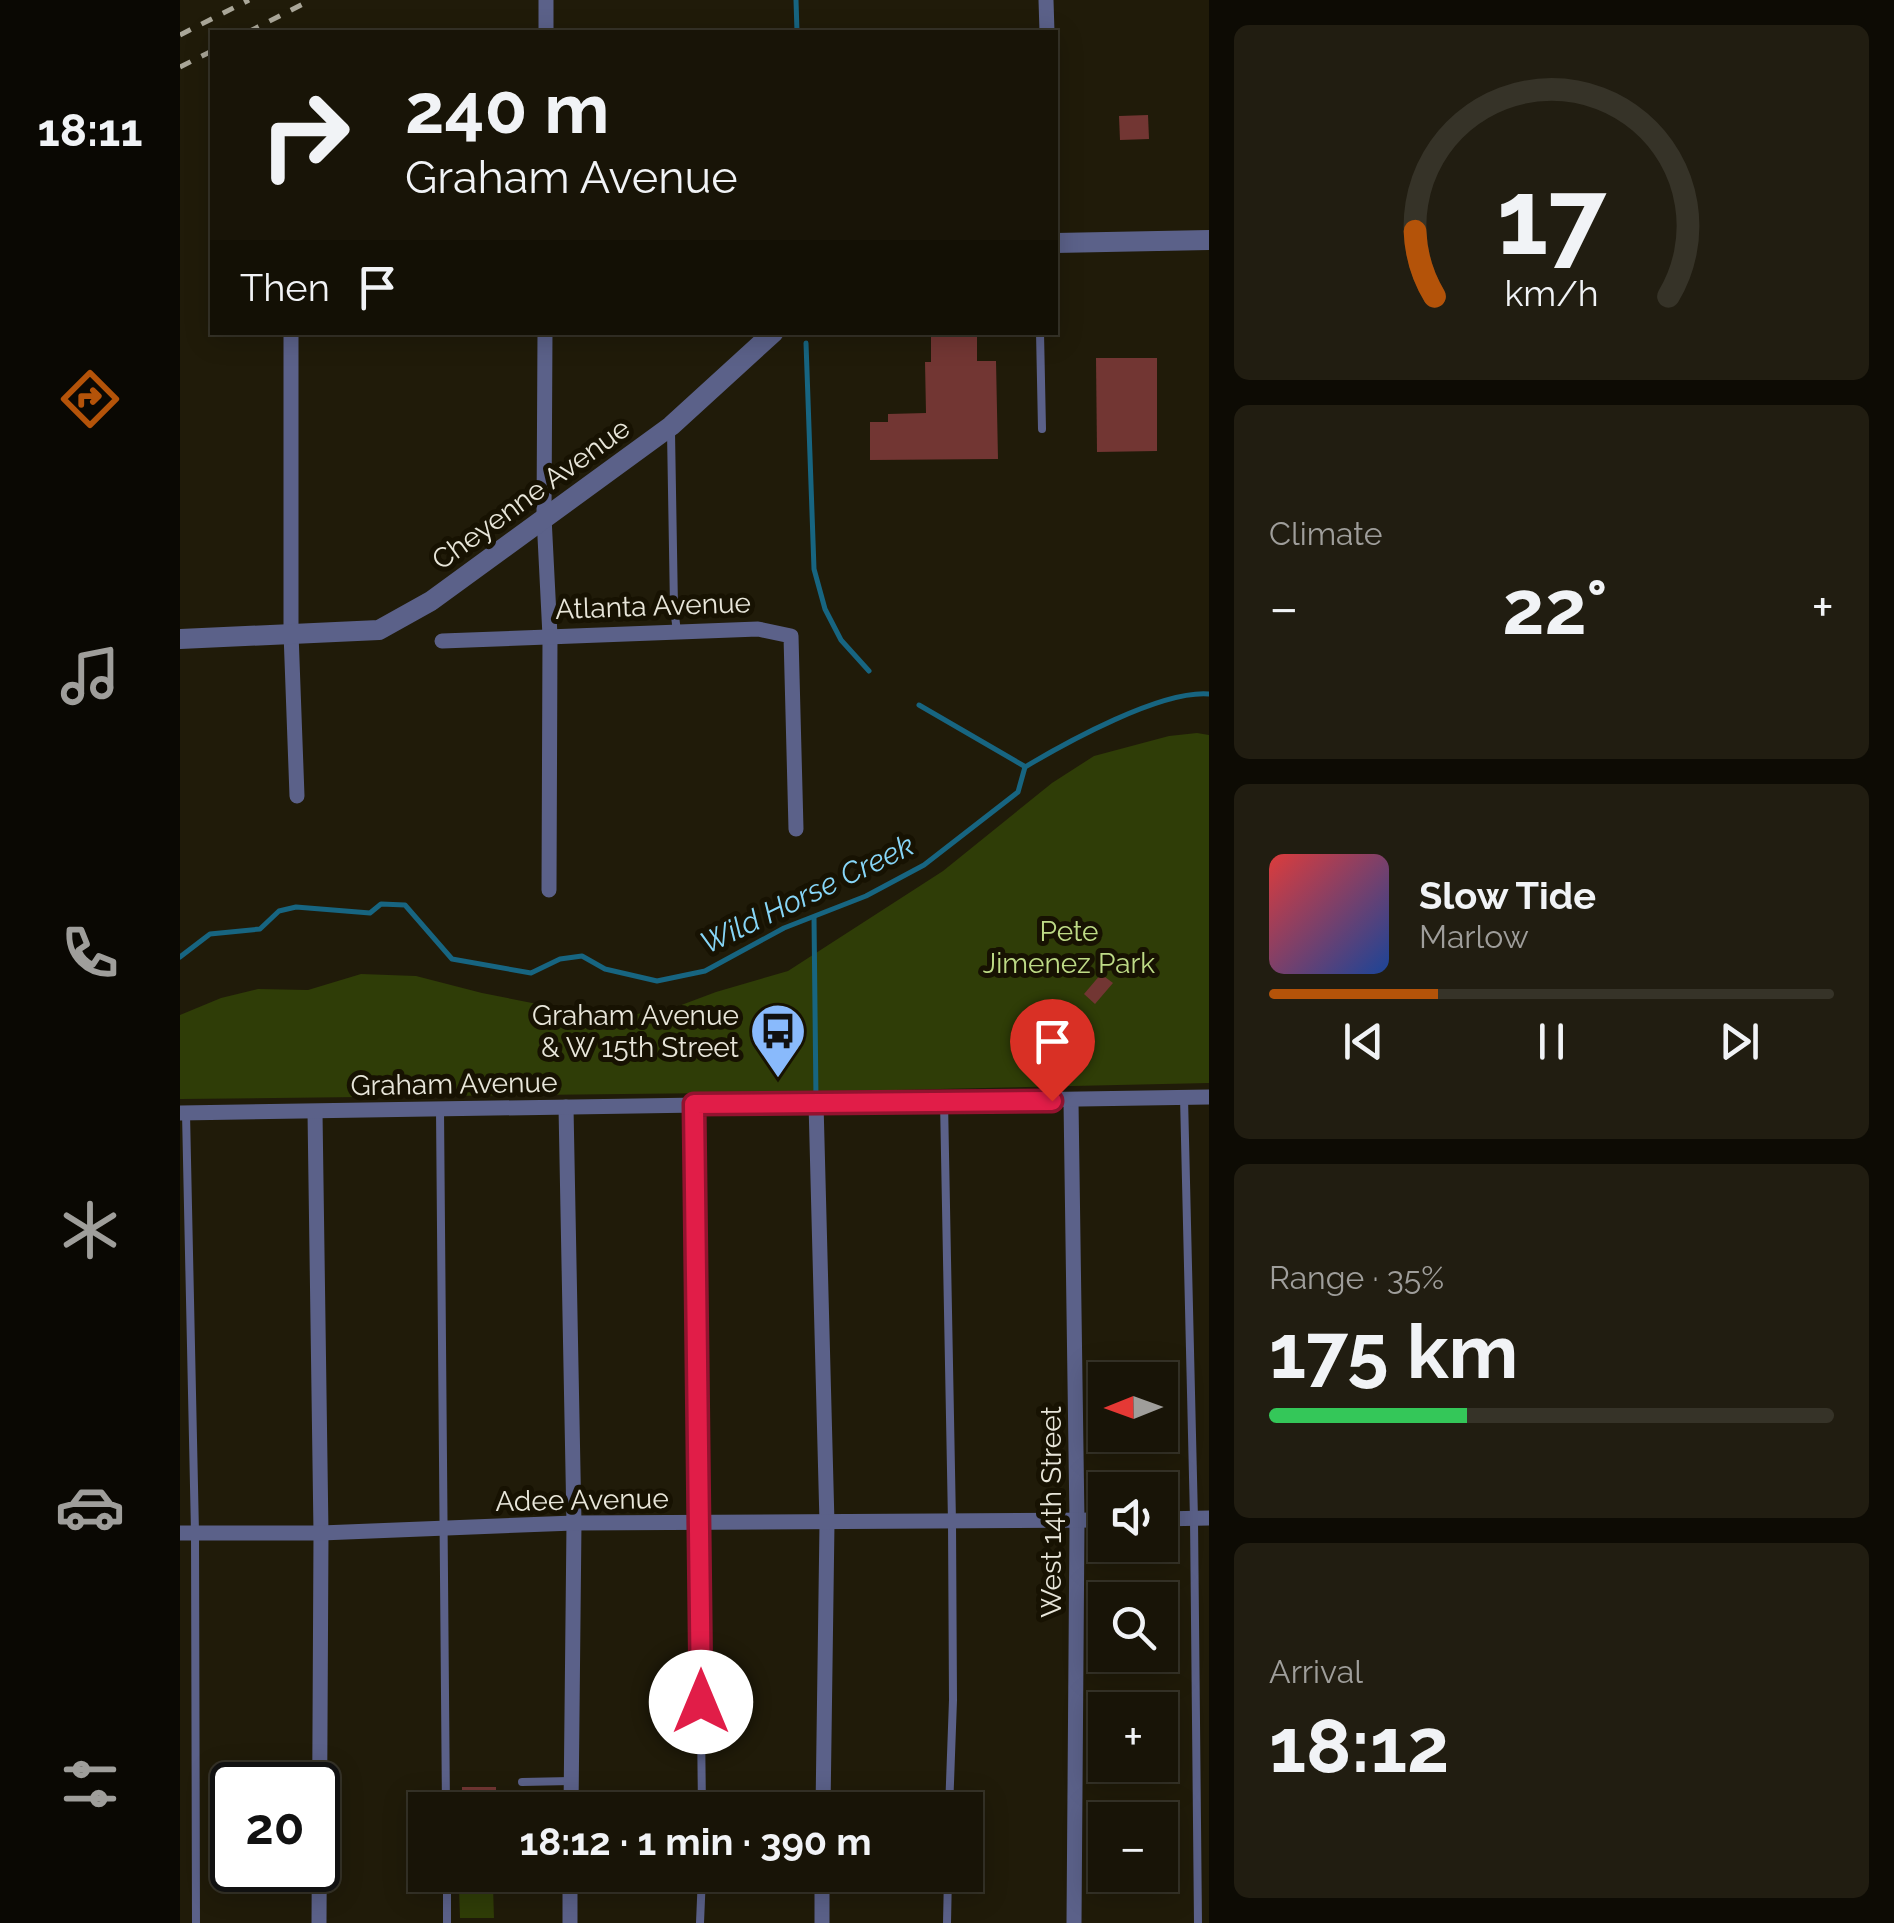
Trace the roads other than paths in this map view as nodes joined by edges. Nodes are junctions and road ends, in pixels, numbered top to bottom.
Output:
1 (546, 0) edge
2 (1046, 0) edge
3 (546, 30) edge
4 (1046, 30) edge
5 (1209, 240) edge
6 (1058, 243) edge
7 (291, 335) edge
8 (545, 335) edge
9 (771, 335) edge
10 (1040, 335) edge
11 (671, 426) junction
12 (1042, 429) dead end
13 (544, 517) junction
14 (677, 632) junction
15 (291, 633) junction
16 (550, 636) junction
17 (180, 639) edge
18 (442, 641) dead end
19 (298, 796) dead end
20 (796, 829) dead end
21 (549, 890) dead end
22 (1209, 1096) edge
23 (1184, 1097) junction
24 (1071, 1100) junction
25 (816, 1102) junction
26 (944, 1102) junction
27 (694, 1104) junction
28 (566, 1107) junction
29 (440, 1110) junction
30 (315, 1112) junction
31 (183, 1114) edge
32 (1202, 1518) edge
33 (1078, 1520) junction
34 (1088, 1520) edge
35 (952, 1522) junction
36 (574, 1523) junction
37 (700, 1523) junction
38 (826, 1523) junction
39 (445, 1528) junction
40 (187, 1532) edge
41 (322, 1533) junction
42 (571, 1781) junction
43 (522, 1782) dead end
44 (446, 1792) edge
45 (571, 1792) edge
46 (702, 1792) edge
47 (823, 1792) edge
48 (949, 1792) edge
49 (447, 1892) edge
50 (570, 1892) edge
51 (702, 1892) edge
52 (822, 1892) edge
53 (948, 1892) edge
54 (196, 1923) edge
55 (319, 1923) edge
56 (447, 1923) edge
57 (570, 1923) edge
58 (700, 1923) edge
59 (822, 1923) edge
60 (947, 1923) edge
61 (1074, 1923) edge
62 (1198, 1923) edge

1 - 3 street
2 - 4 street
5 - 6 street
7 - 15 street
8 - 13 street
9 - 11 street, Cheyenne Avenue
10 - 12 lane
11 - 13 street, Cheyenne Avenue
11 - 14 lane
13 - 15 street, Cheyenne Avenue
13 - 16 street
14 - 16 street, Atlanta Avenue
14 - 20 street, Atlanta Avenue
15 - 17 street
15 - 19 street
16 - 18 street, Atlanta Avenue
16 - 21 street
22 - 23 street, Graham Avenue
23 - 24 street, Graham Avenue
23 - 32 lane
24 - 26 street, Graham Avenue
24 - 33 street, West 14th Street
25 - 26 street, Graham Avenue
25 - 27 street, Graham Avenue
25 - 38 street
26 - 35 lane
27 - 28 street, Graham Avenue
27 - 37 lane
28 - 29 street, Graham Avenue
28 - 36 street
29 - 30 street, Graham Avenue
29 - 39 lane
30 - 31 street, Graham Avenue
30 - 41 street
31 - 40 lane
32 - 62 lane
33 - 34 street, Adee Avenue
33 - 35 street, Adee Avenue
33 - 61 street, West 14th Street
35 - 38 street, Adee Avenue
35 - 48 lane
36 - 37 street, Adee Avenue
36 - 39 street, Adee Avenue
36 - 42 street
37 - 38 street, Adee Avenue
37 - 46 lane
38 - 47 street
39 - 41 street, Adee Avenue
39 - 44 lane
40 - 41 street, Adee Avenue
40 - 54 lane
41 - 55 street
42 - 43 lane
42 - 45 street
49 - 56 lane
50 - 57 street
51 - 58 lane
52 - 59 street
53 - 60 lane

